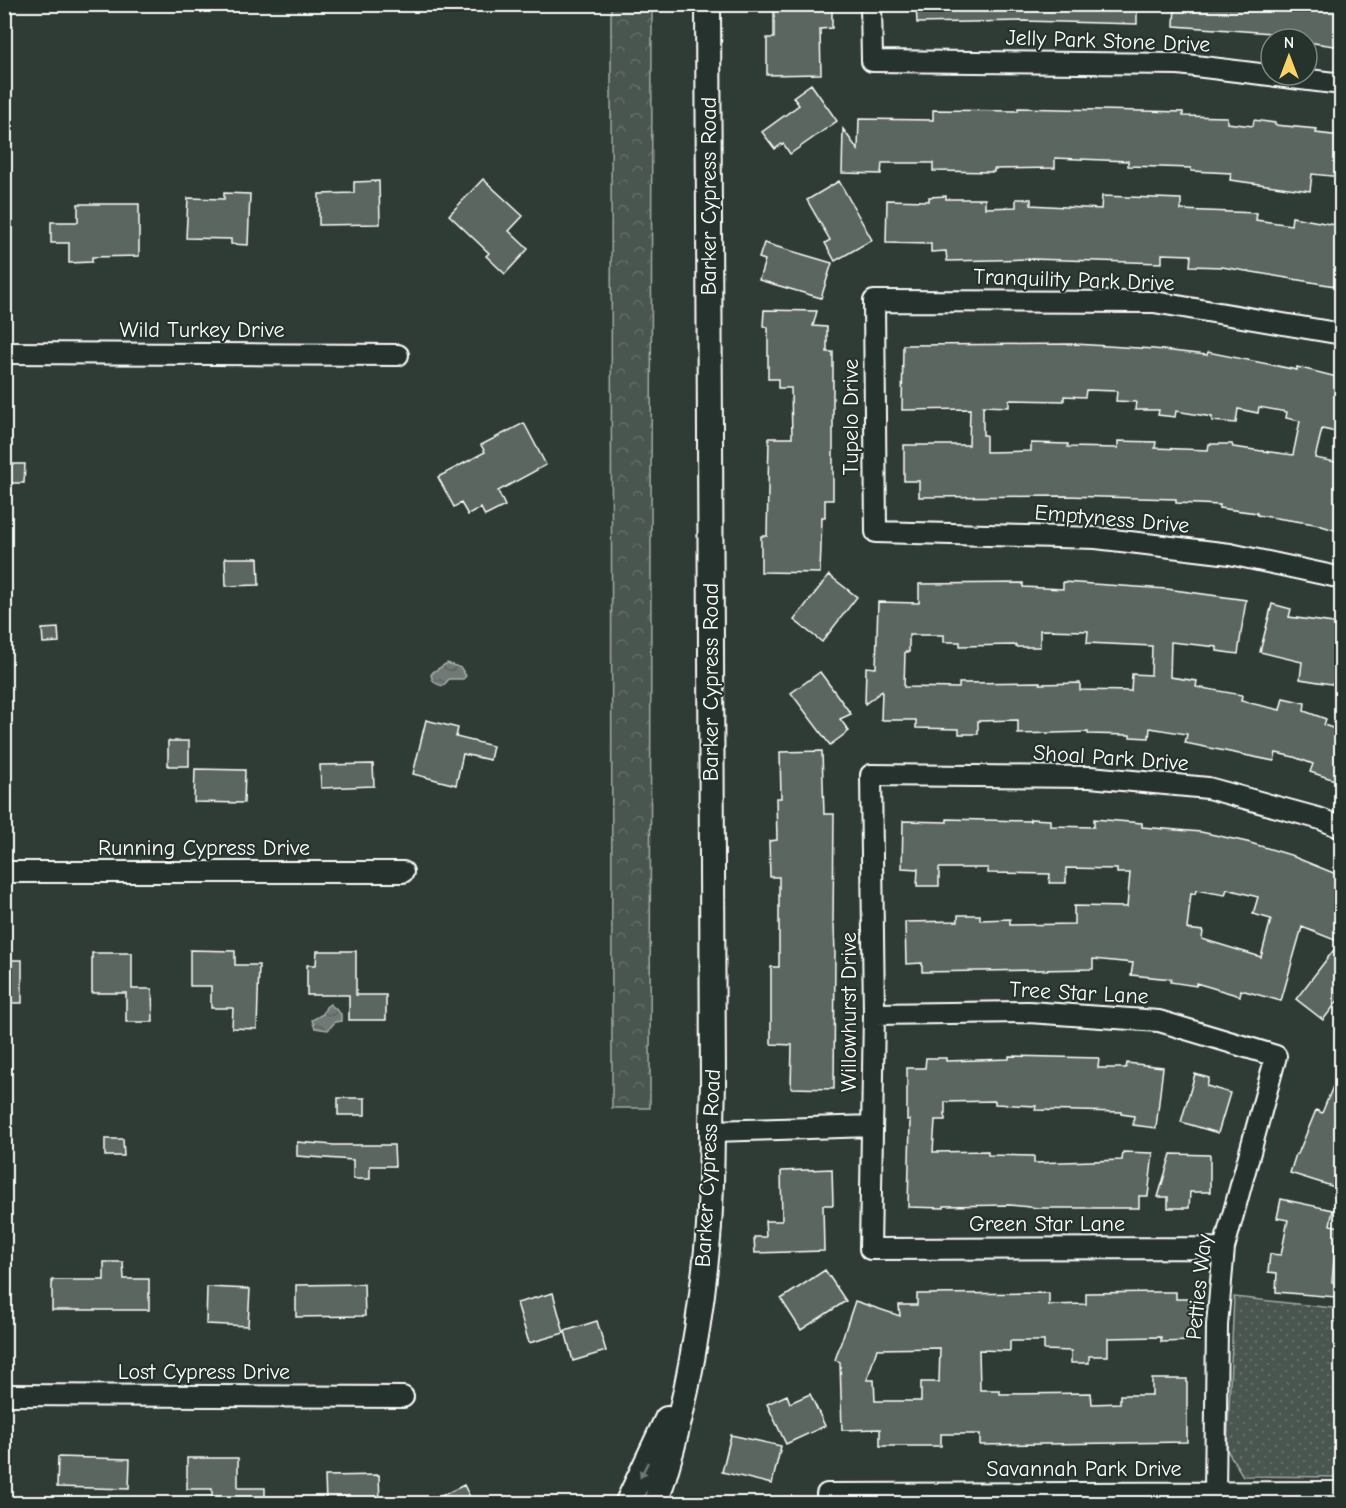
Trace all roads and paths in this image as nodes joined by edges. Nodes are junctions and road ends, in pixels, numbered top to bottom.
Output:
1 (708, 4) edge
2 (872, 4) edge
3 (1341, 84) edge
4 (874, 301) joint
5 (1341, 334) edge
6 (4, 353) edge
7 (398, 355) dead end
8 (876, 532) joint
9 (1341, 578) edge
10 (872, 775) joint
11 (1341, 828) edge
12 (4, 872) edge
13 (403, 872) dead end
14 (874, 1014) junction
15 (1276, 1056) joint
16 (872, 1126) junction
17 (712, 1131) junction
18 (1224, 1248) junction
19 (870, 1249) joint
20 (692, 1358) junction
21 (4, 1395) edge
22 (403, 1397) dead end
23 (1341, 1492) edge
24 (1215, 1493) junction
25 (827, 1494) dead end
26 (1320, 1498) edge
27 (627, 1503) edge
28 (656, 1503) edge

1 - 17 street, Barker Cypress Road
2 - 3 street, Jelly Park Stone Drive
4 - 5 street, Tranquility Park Drive
4 - 8 street, Tupelo Drive
6 - 7 street, Wild Turkey Drive
8 - 9 street, Emptyness Drive
10 - 11 street, Shoal Park Drive
10 - 14 street, Willowhurst Drive
12 - 13 street, Running Cypress Drive
14 - 15 street, Tree Star Lane
14 - 16 street, Willowhurst Drive
15 - 18 street, Petties Way
16 - 17 street
16 - 19 street, Willowhurst Drive
17 - 20 street, Barker Cypress Road
18 - 19 street, Green Star Lane
18 - 24 street, Petties Way
20 -> 27 street, Barker Cypress Road
20 - 28 street, Barker Cypress Road
21 - 22 street, Lost Cypress Drive
23 - 26 street, Savannah Park Drive
24 - 25 street, Savannah Park Drive
24 - 26 street, Savannah Park Drive

